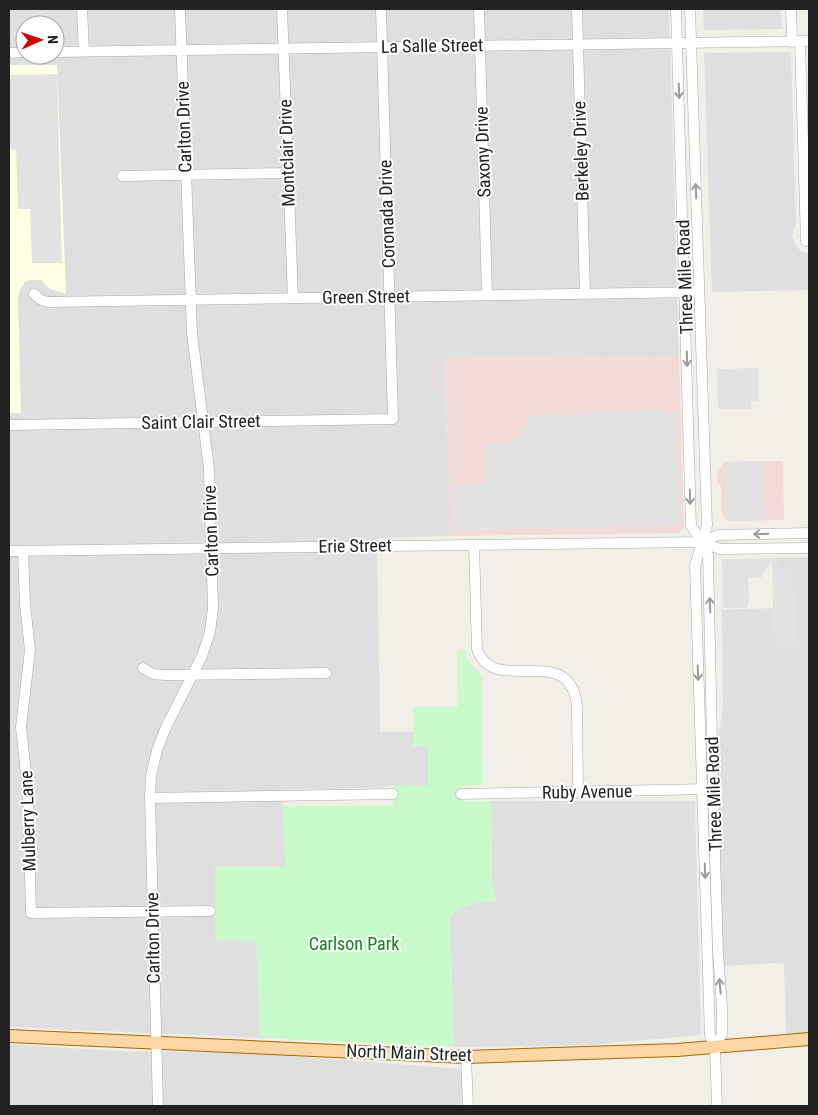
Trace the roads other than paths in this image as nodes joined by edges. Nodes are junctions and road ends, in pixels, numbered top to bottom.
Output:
1 (82, 9) edge
2 (180, 9) edge
3 (282, 9) edge
4 (381, 9) edge
5 (479, 9) edge
6 (577, 9) edge
7 (676, 9) edge
8 (690, 9) edge
9 (791, 9) edge
10 (691, 42) junction
11 (801, 42) edge
12 (678, 43) junction
13 (578, 44) junction
14 (480, 46) junction
15 (382, 47) junction
16 (284, 49) junction
17 (182, 50) junction
18 (65, 52) edge
19 (84, 52) junction
20 (806, 140) edge
21 (288, 173) junction
22 (186, 175) junction
23 (122, 176) dead end
24 (809, 240) edge
25 (685, 292) junction
26 (699, 292) junction
27 (34, 294) dead end
28 (586, 294) junction
29 (487, 295) junction
30 (389, 296) junction
31 (292, 298) junction
32 (191, 299) junction
33 (393, 419) joint
34 (204, 422) junction
35 (9, 424) edge
36 (793, 533) junction
37 (809, 533) edge
38 (702, 542) junction
39 (474, 545) junction
40 (211, 548) junction
41 (793, 548) junction
42 (809, 548) edge
43 (9, 551) edge
44 (22, 551) junction
45 (143, 668) dead end
46 (326, 673) dead end
47 (193, 675) junction
48 (713, 789) junction
49 (702, 790) junction
50 (578, 793) junction
51 (393, 794) dead end
52 (461, 794) dead end
53 (150, 798) junction
54 (153, 910) junction
55 (210, 911) dead end
56 (9, 1036) edge
57 (809, 1039) edge
58 (156, 1041) junction
59 (715, 1047) junction
60 (466, 1056) junction
61 (158, 1106) edge
62 (468, 1106) edge
63 (717, 1106) edge

1 - 19 street
2 - 17 street, Carlton Drive
3 - 16 street, Montclair Drive
4 - 15 street, Coronada Drive
5 - 14 street, Saxony Drive
6 - 13 street, Berkeley Drive
7 - 12 street, Three Mile Road
8 - 10 street, Three Mile Road
9 - 11 street
10 - 11 street, La Salle Street
10 - 12 street, La Salle Street
26 -> 10 street, Three Mile Road
11 - 20 street
12 - 13 street, La Salle Street
12 -> 25 street, Three Mile Road
13 - 14 street, La Salle Street
13 - 28 street, Berkeley Drive
14 - 15 street, La Salle Street
14 - 29 street, Saxony Drive
15 - 16 street, La Salle Street
15 - 30 street, Coronada Drive
16 - 17 street, La Salle Street
16 - 21 street, Montclair Drive
17 - 19 street, La Salle Street
17 - 22 street, Carlton Drive
18 - 19 street, La Salle Street
20 - 24 street
21 - 22 street
21 - 31 street, Montclair Drive
22 - 23 street
22 - 32 street, Carlton Drive
25 - 26 street, Green Street
25 - 28 street, Green Street
25 -> 38 street, Three Mile Road
26 - 38 street, Three Mile Road
27 - 32 street, Green Street
28 - 29 street, Green Street
29 - 30 street, Green Street
30 - 31 street, Green Street
30 - 33 street, Coronada Drive
31 - 32 street, Green Street
32 - 34 street, Carlton Drive
33 - 34 street, Saint Clair Street
34 - 35 street, Saint Clair Street
34 - 40 street, Carlton Drive
36 - 37 street, Erie Street
36 -> 38 street, Erie Street
36 - 41 street
38 - 39 street, Erie Street
38 - 41 street, Erie Street
48 -> 38 street, Three Mile Road
38 -> 49 street, Three Mile Road
39 - 40 street, Erie Street
39 - 50 street
40 - 44 street, Erie Street
40 - 47 street, Carlton Drive
41 - 42 street, Erie Street
43 - 44 street, Erie Street
44 - 54 street, Mulberry Lane
45 - 47 street
46 - 47 street
47 - 53 street, Carlton Drive
48 - 49 street, Ruby Avenue
59 -> 48 street, Three Mile Road
49 - 50 street, Ruby Avenue
49 -> 59 street, Three Mile Road
50 - 52 street, Ruby Avenue
51 - 53 street
53 - 54 street, Carlton Drive
54 - 55 street
54 - 58 street, Carlton Drive
56 - 58 main road, North Main Street
57 - 59 main road, North Main Street
58 - 60 main road, North Main Street
58 - 61 street, Carlton Drive
59 - 60 main road, North Main Street
59 - 63 street, Three Mile Road
60 - 62 street

